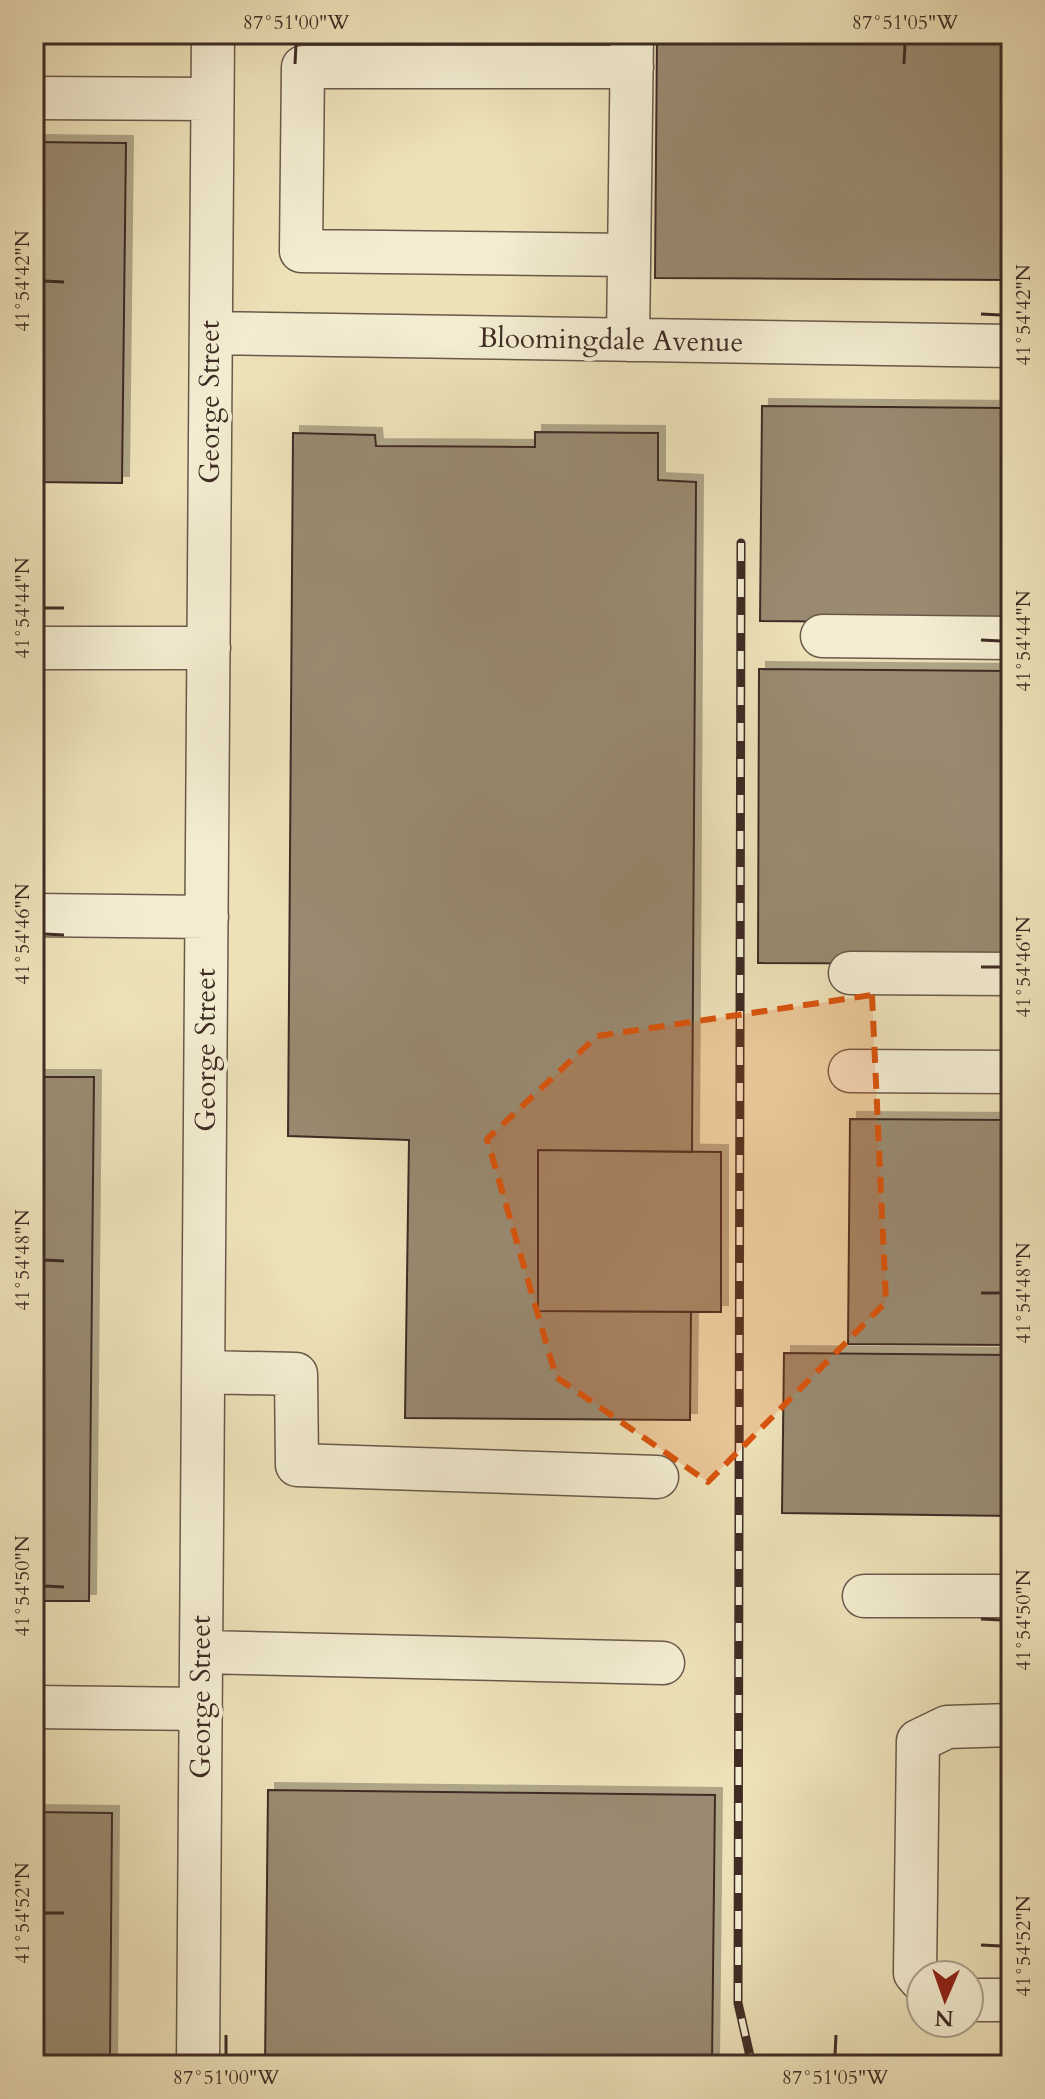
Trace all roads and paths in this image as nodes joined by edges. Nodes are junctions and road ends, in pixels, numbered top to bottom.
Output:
1 (213, 34) edge
2 (304, 50) edge
3 (632, 51) edge
4 (34, 98) edge
5 (212, 99) junction
6 (629, 255) junction
7 (211, 333) junction
8 (628, 340) junction
9 (1011, 346) edge
10 (822, 636) dead end
11 (1011, 638) edge
12 (34, 648) edge
13 (209, 648) junction
14 (34, 915) edge
15 (207, 917) junction
16 (850, 973) dead end
17 (1011, 974) edge
18 (850, 1071) dead end
19 (1011, 1072) edge
20 (203, 1372) junction
21 (657, 1477) dead end
22 (864, 1596) dead end
23 (1011, 1596) edge
24 (201, 1652) junction
25 (663, 1663) dead end
26 (34, 1707) edge
27 (201, 1709) junction
28 (1011, 1725) edge
29 (915, 1959) edge
30 (985, 2000) edge
31 (1011, 2000) edge
32 (198, 2065) edge

1 - 5 street, George Street
2 - 3 street
2 - 6 street
3 - 6 street
4 - 5 street
5 - 7 street, George Street
6 - 8 street
7 - 8 street, Bloomingdale Avenue
7 - 13 street, George Street
8 - 9 street, Bloomingdale Avenue
10 - 11 street
12 - 13 street
13 - 15 street, George Street
14 - 15 street
15 - 20 street, George Street
16 - 17 street
18 - 19 street
20 - 21 street
20 - 24 street, George Street
22 - 23 street
24 - 25 street
24 - 27 street, George Street
26 - 27 street
27 - 32 street, George Street
28 - 29 street
30 - 31 street

